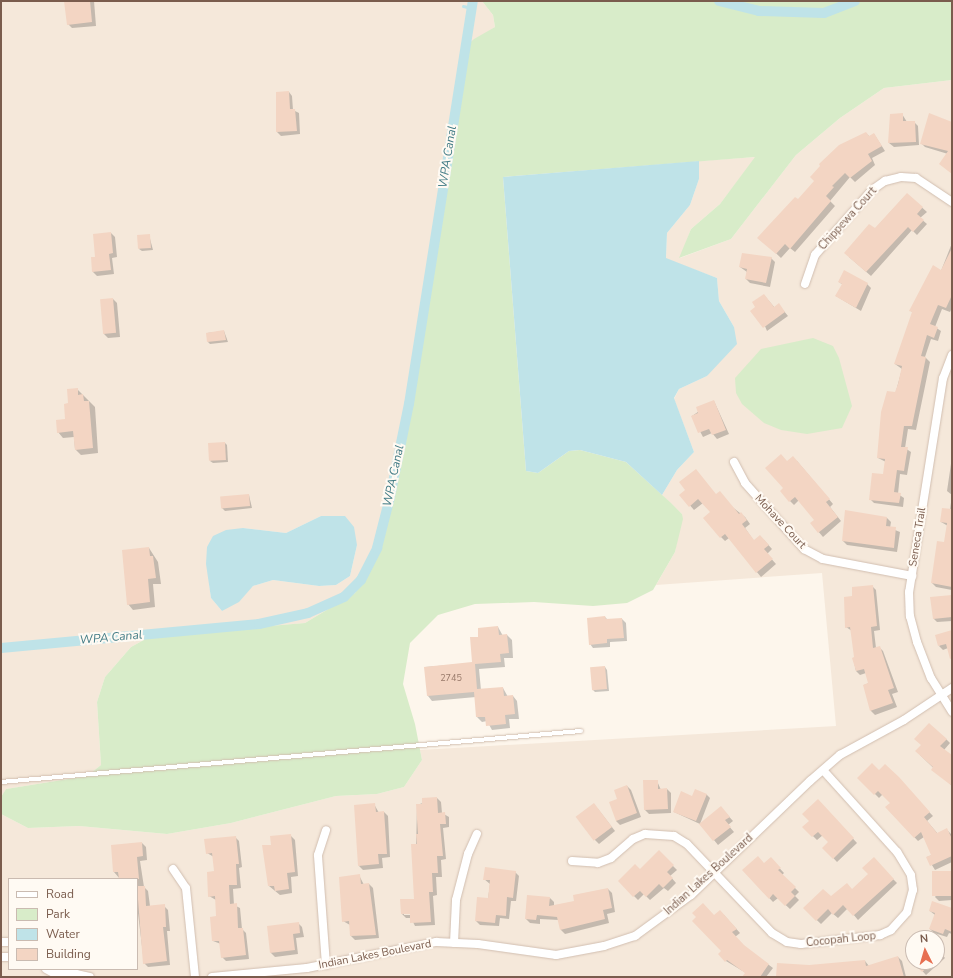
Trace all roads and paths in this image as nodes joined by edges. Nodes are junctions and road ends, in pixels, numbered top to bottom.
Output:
1 (952, 202) edge
2 (805, 284) dead end
3 (952, 355) edge
4 (734, 462) dead end
5 (912, 576) junction
6 (952, 688) edge
7 (942, 696) junction
8 (952, 712) edge
9 (581, 731) dead end
10 (823, 770) junction
11 (1, 782) edge
12 (326, 830) dead end
13 (477, 834) dead end
14 (572, 862) dead end
15 (174, 869) dead end
16 (714, 872) junction
17 (454, 943) junction
18 (326, 965) junction
19 (48, 970) edge
20 (74, 971) edge
21 (90, 977) edge
22 (195, 977) edge
23 (212, 977) edge

1 - 2 street, Chippewa Court
3 - 5 street, Seneca Trail
4 - 5 street, Mohave Court
5 - 7 street, Seneca Trail
6 - 7 street, Indian Lakes Boulevard
7 - 8 street, Seneca Trail
7 - 10 street, Indian Lakes Boulevard
9 - 11 lane
10 - 16 street, Indian Lakes Boulevard
10 - 16 street, Cocopah Loop
12 - 18 street
13 - 17 street
14 - 16 street, Cocopah Loop
15 - 22 street
16 - 17 street, Indian Lakes Boulevard
17 - 18 street, Indian Lakes Boulevard
18 - 23 street, Indian Lakes Boulevard
19 - 20 street
20 - 21 street

